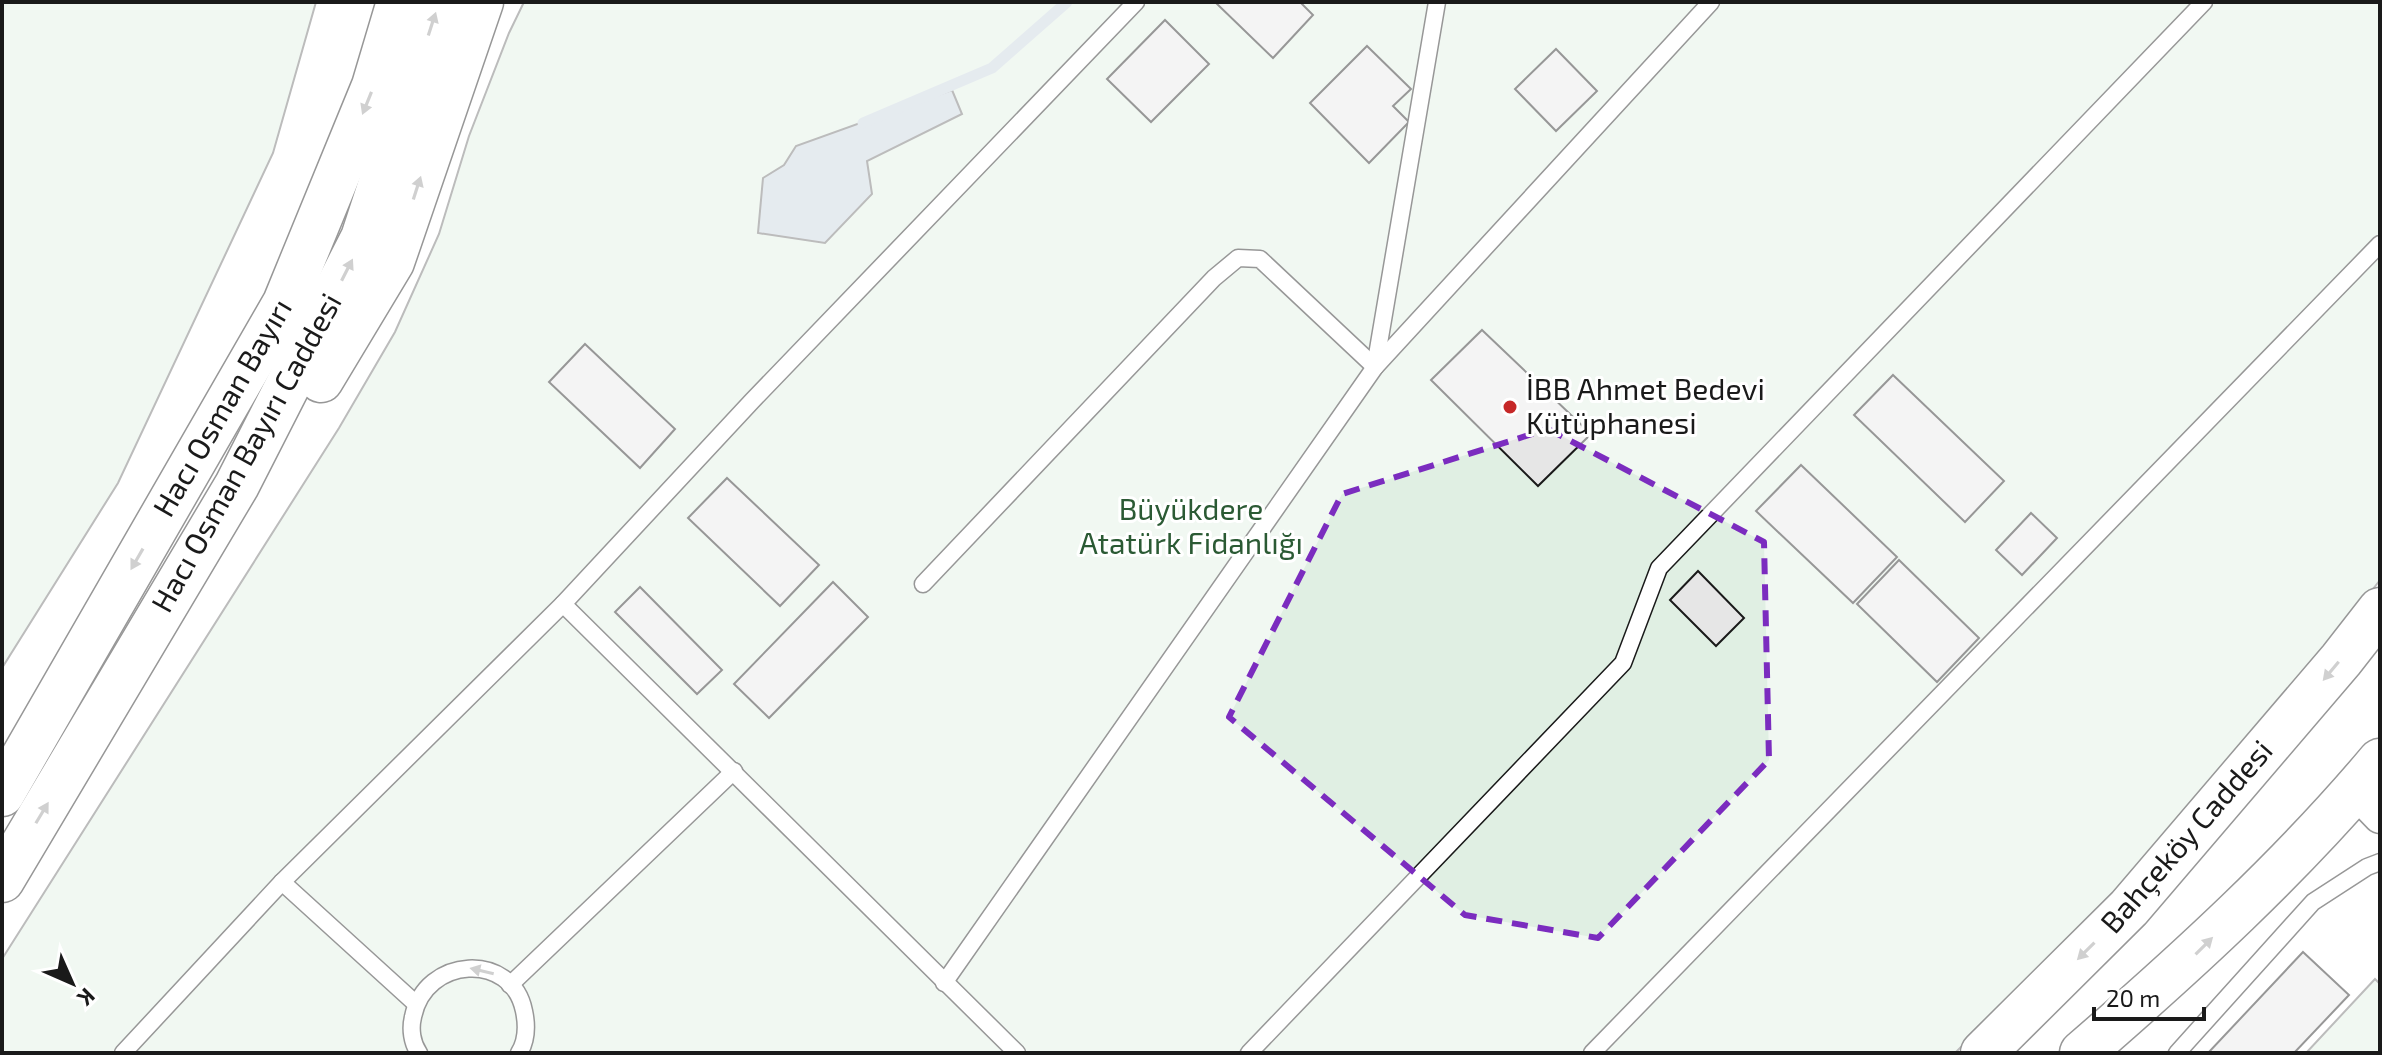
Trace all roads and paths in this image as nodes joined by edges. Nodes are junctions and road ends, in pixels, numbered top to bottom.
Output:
1 (399, 2) edge
2 (440, 2) edge
3 (481, 2) edge
4 (1136, 2) edge
5 (1437, 2) edge
6 (1711, 2) edge
7 (2204, 2) edge
8 (2380, 244) edge
9 (1375, 367) junction
10 (237, 485) junction
11 (923, 584) dead end
12 (563, 604) junction
13 (2380, 610) edge
14 (734, 771) junction
15 (2372, 789) edge
16 (2, 794) edge
17 (2380, 862) edge
18 (2, 880) edge
19 (282, 882) junction
20 (944, 983) junction
21 (510, 985) junction
22 (415, 1003) junction
23 (415, 1051) edge
24 (123, 1053) edge
25 (519, 1053) edge
26 (1017, 1053) edge
27 (1249, 1053) edge
28 (1592, 1053) edge
29 (1983, 1053) edge
30 (2082, 1053) edge
31 (2177, 1053) edge

1 -> 16 main road, Hacı Osman Bayırı
10 -> 2 main road, Hacı Osman Bayırı Caddesi
10 -> 3 main road
4 - 12 lane
5 - 9 lane
6 - 9 lane
7 - 27 lane
8 - 28 lane
9 - 11 lane
9 - 20 lane
18 -> 10 main road, Hacı Osman Bayırı Caddesi
12 - 14 lane
12 - 19 lane
13 -> 29 main road, Bahçeköy Caddesi
14 - 20 lane
14 - 21 lane
30 -> 15 main road
17 - 31 lane
19 - 22 lane
19 - 24 lane
20 - 26 lane
21 -> 22 lane
21 - 25 lane
22 - 23 lane

